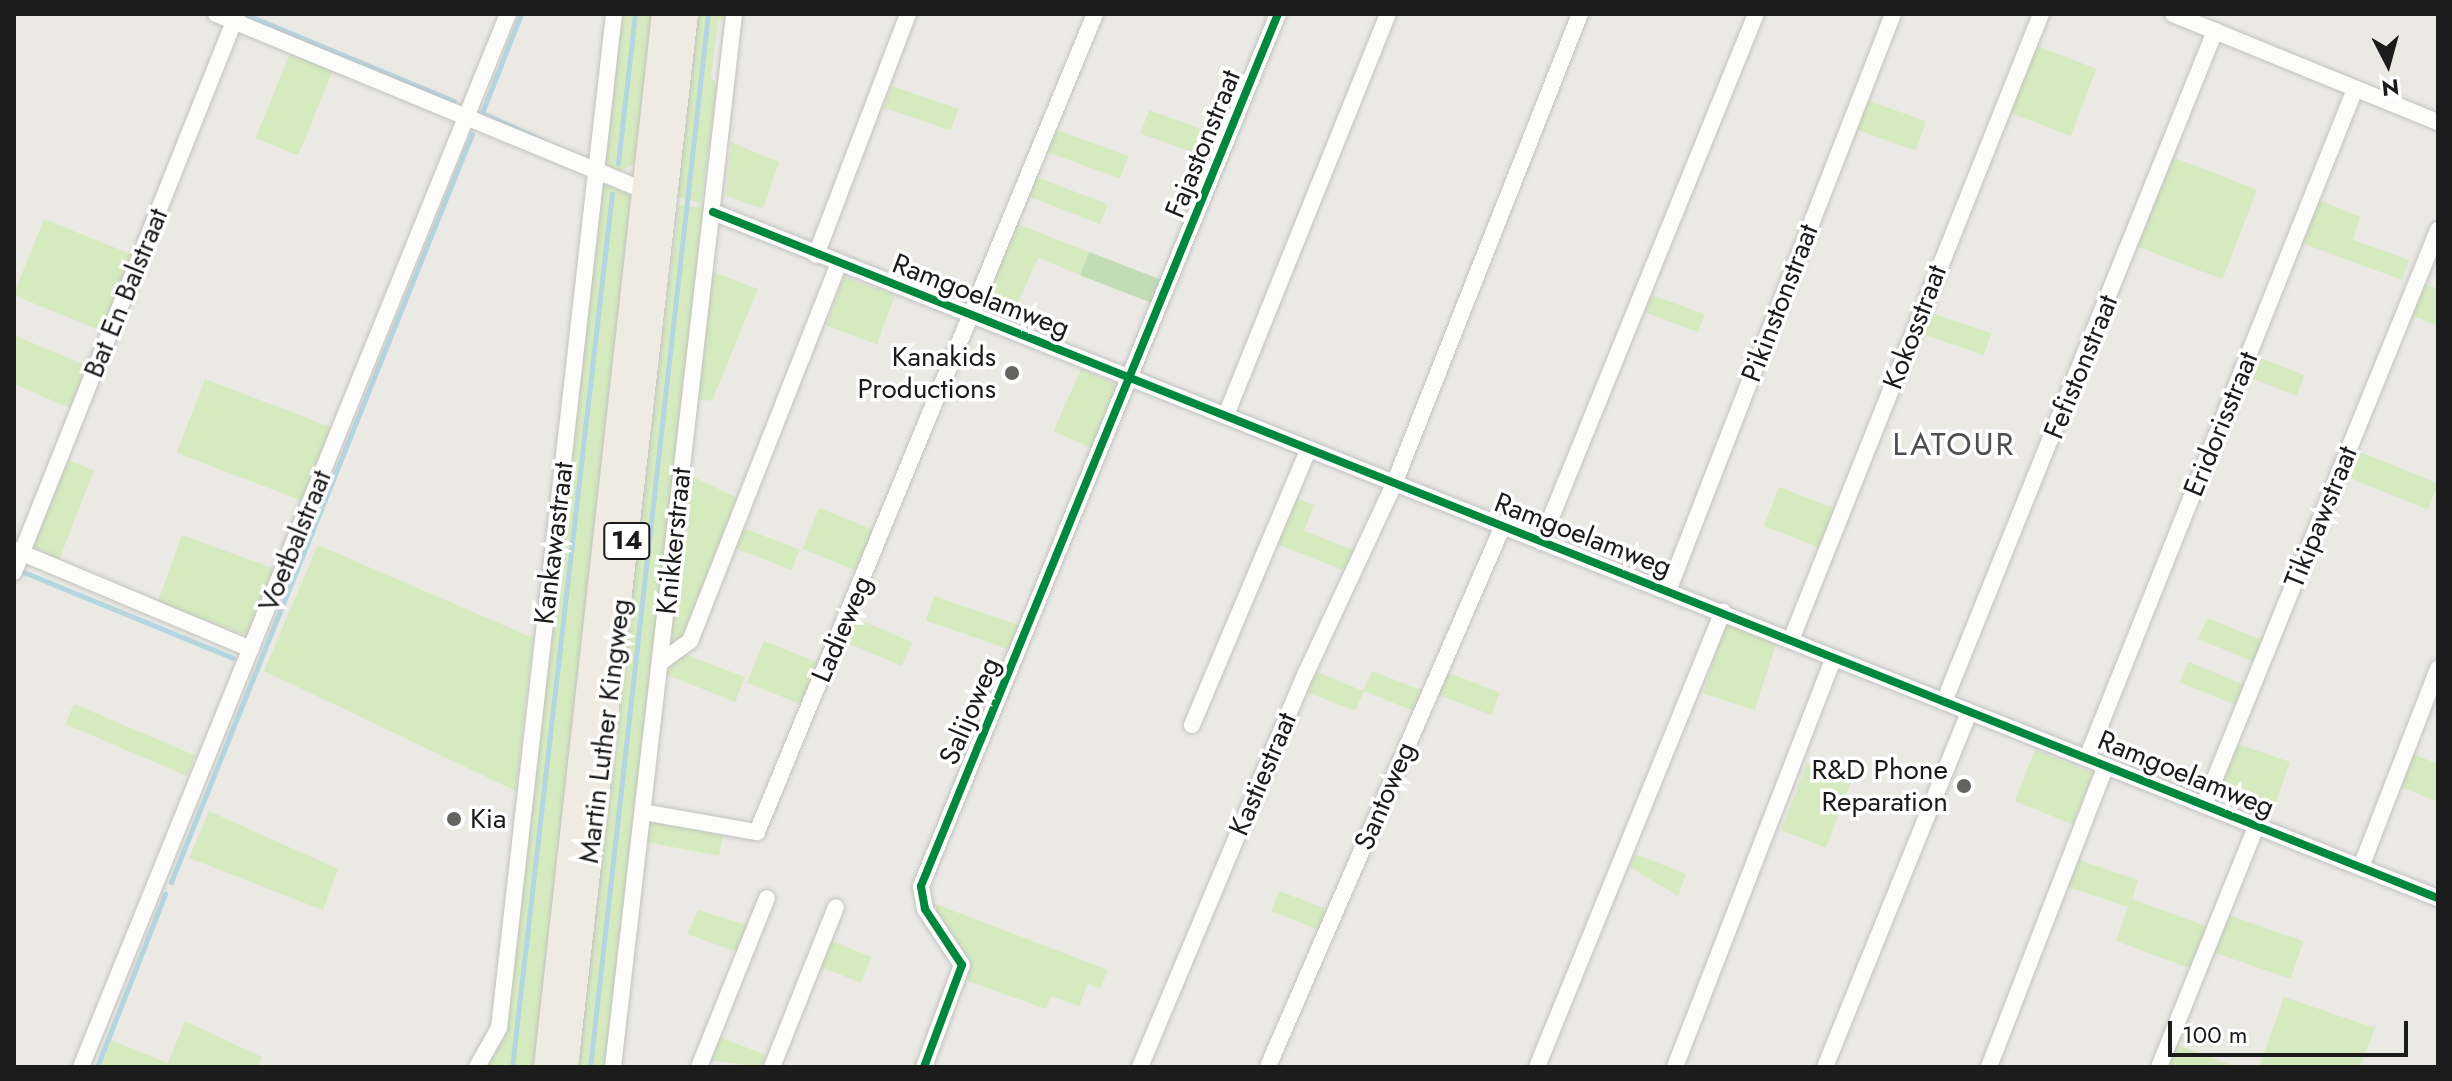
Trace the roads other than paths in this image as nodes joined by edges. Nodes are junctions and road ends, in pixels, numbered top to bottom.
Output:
1 (216, 14) edge
2 (508, 14) edge
3 (614, 14) edge
4 (664, 14) edge
5 (686, 14) edge
6 (734, 14) edge
7 (908, 14) edge
8 (1095, 14) edge
9 (1278, 14) edge
10 (1388, 14) edge
11 (1580, 14) edge
12 (1756, 14) edge
13 (1893, 14) edge
14 (2041, 14) edge
15 (2173, 14) edge
16 (235, 18) edge
17 (2215, 31) junction
18 (2355, 89) junction
19 (467, 116) junction
20 (2438, 122) edge
21 (595, 170) junction
22 (656, 193) junction
23 (713, 212) junction
24 (2438, 230) edge
25 (816, 255) junction
26 (838, 265) junction
27 (972, 316) junction
28 (1133, 380) junction
29 (1226, 415) junction
30 (1308, 450) junction
31 (1394, 484) junction
32 (1502, 528) junction
33 (1541, 542) junction
34 (18, 551) edge
35 (14, 572) edge
36 (1668, 591) junction
37 (1723, 612) junction
38 (1791, 640) junction
39 (251, 649) junction
40 (1834, 658) junction
41 (661, 662) junction
42 (2438, 668) edge
43 (1944, 702) junction
44 (1969, 712) junction
45 (1192, 725) dead end
46 (2087, 758) junction
47 (2106, 766) junction
48 (2204, 805) junction
49 (643, 812) junction
50 (2257, 825) junction
51 (2361, 867) junction
52 (767, 898) dead end
53 (2438, 898) edge
54 (836, 907) dead end
55 (1269, 1064) dead end
56 (81, 1067) edge
57 (477, 1067) edge
58 (546, 1067) edge
59 (566, 1067) edge
60 (613, 1067) edge
61 (699, 1067) edge
62 (772, 1067) edge
63 (924, 1067) edge
64 (1140, 1067) edge
65 (1537, 1067) edge
66 (1675, 1067) edge
67 (1825, 1067) edge
68 (1989, 1067) edge
69 (2159, 1067) edge

1 - 16 street
2 - 19 street, Voetbalstraat
3 - 21 street, Kankawastraat
4 - 22 main road, Martin Luther Kingweg / 14
5 - 22 main road, Martin Luther Kingweg / 14
6 - 23 street, Knikkerstraat
7 - 25 street
8 - 27 street
9 - 28 street, Fajastonstraat
10 - 29 street
11 - 31 street, Kastiestraat
12 - 33 street
13 - 36 street, Pikinstonstraat
14 - 38 street, Kokosstraat
15 - 17 street
16 - 19 street
16 - 34 street, Bat En Balstraat
17 - 18 street
17 - 43 street, Fefistonstraat
18 - 20 street
18 - 46 street, Eridorisstraat
19 - 21 street
19 - 39 street, Voetbalstraat
21 - 22 street
21 - 57 street, Kankawastraat
22 - 58 main road, Martin Luther Kingweg / 14
22 - 59 main road, Martin Luther Kingweg / 14
23 - 25 street, Ramgoelamweg
23 - 41 street, Knikkerstraat
24 - 48 street, Tikipawstraat
25 - 26 street, Ramgoelamweg
26 - 27 street, Ramgoelamweg
26 - 41 street
27 - 28 street, Ramgoelamweg
27 - 49 street, Ladieweg
28 - 29 street, Ramgoelamweg
28 - 63 street, Salijoweg
29 - 30 street, Ramgoelamweg
30 - 31 street, Ramgoelamweg
30 - 45 street
31 - 32 street, Ramgoelamweg
31 - 64 street, Kastiestraat
32 - 33 street, Ramgoelamweg
32 - 55 street, Santoweg
33 - 36 street, Ramgoelamweg
34 - 35 street, Bat En Balstraat
34 - 39 street
36 - 37 street, Ramgoelamweg
37 - 38 street, Ramgoelamweg
37 - 65 street
38 - 40 street, Ramgoelamweg
39 - 56 street, Voetbalstraat
40 - 43 street, Ramgoelamweg
40 - 66 street
41 - 49 street, Knikkerstraat
42 - 51 street
43 - 44 street, Ramgoelamweg
44 - 46 street, Ramgoelamweg
44 - 67 street
46 - 47 street, Ramgoelamweg
47 - 48 street, Ramgoelamweg
47 - 68 street
48 - 50 street, Ramgoelamweg
49 - 60 street, Knikkerstraat
50 - 51 street, Ramgoelamweg
50 - 69 street
51 - 53 street, Ramgoelamweg
52 - 61 street
54 - 62 street

